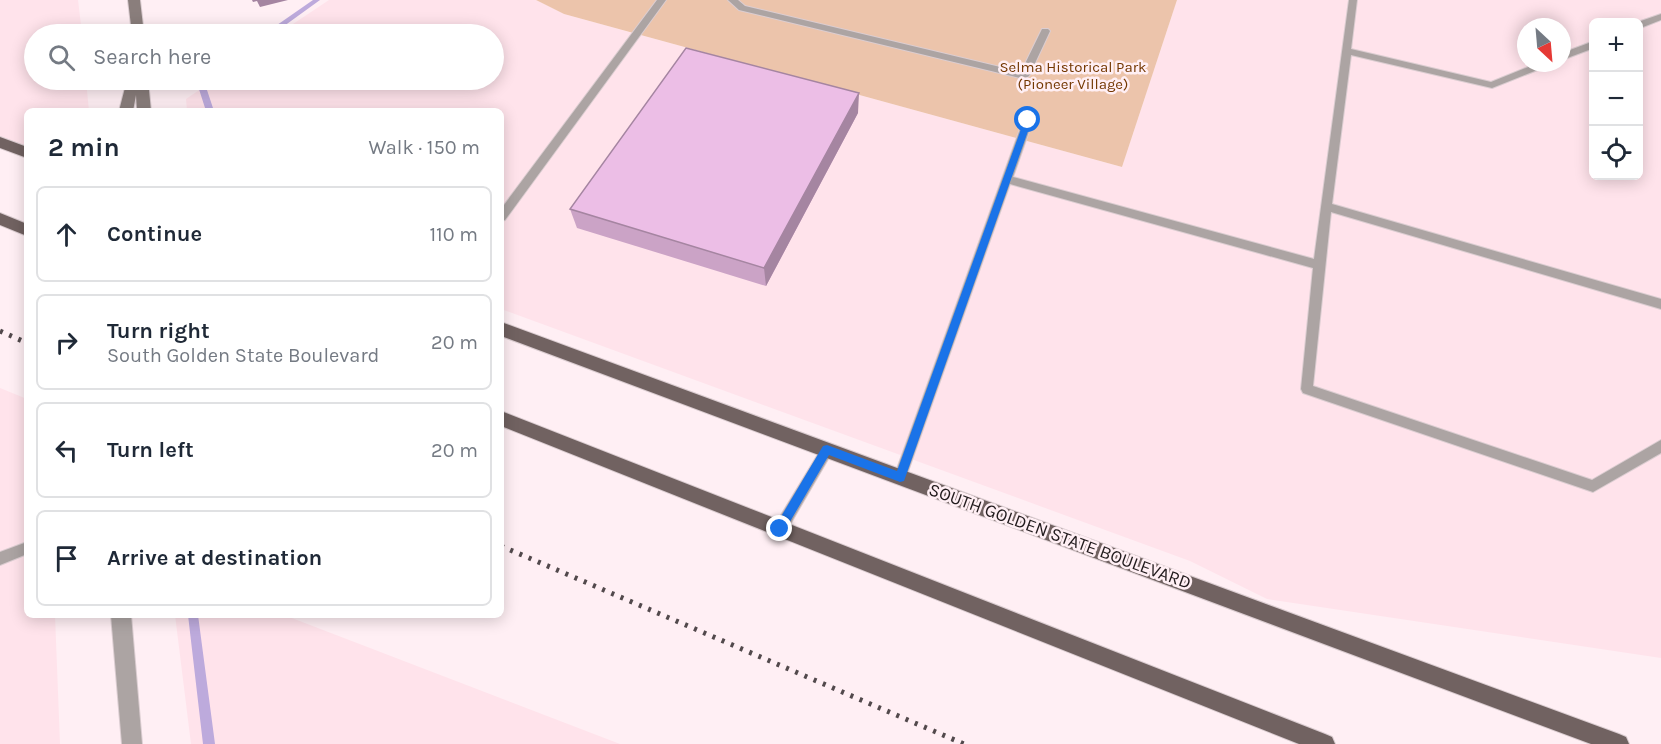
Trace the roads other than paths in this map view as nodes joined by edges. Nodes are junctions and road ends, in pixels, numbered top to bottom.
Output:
1 (135, 0) edge
2 (662, 0) edge
3 (732, 0) edge
4 (1353, 0) edge
5 (1661, 17) edge
6 (137, 24) edge
7 (1643, 24) edge
8 (1045, 31) dead end
9 (1589, 46) edge
10 (1346, 51) junction
11 (1571, 53) edge
12 (1524, 72) edge
13 (131, 90) edge
14 (143, 90) edge
15 (127, 108) edge
16 (144, 108) edge
17 (1028, 120) dead end
18 (0, 142) edge
19 (24, 151) edge
20 (1007, 179) junction
21 (1326, 207) junction
22 (504, 213) edge
23 (0, 219) edge
24 (24, 229) edge
25 (1318, 265) junction
26 (1661, 304) edge
27 (504, 330) edge
28 (504, 419) edge
29 (1661, 447) edge
30 (827, 450) junction
31 (900, 477) junction
32 (780, 529) junction
33 (24, 549) edge
34 (0, 559) edge
35 (121, 618) edge
36 (132, 744) edge
37 (1325, 744) edge
38 (1619, 744) edge

1 - 6 main road
2 - 22 lane
3 - 8 lane
4 - 10 lane
5 - 7 lane
9 - 11 lane
10 - 12 lane
10 - 21 lane
13 - 15 main road
14 - 16 main road
17 - 20 lane
18 - 19 main road
20 - 25 lane
20 - 31 lane
21 - 25 lane
21 - 26 lane
23 - 24 main road
25 - 29 lane
27 - 30 main road, SOUTH GOLDEN STATE BOULEVARD
28 - 32 main road
30 - 31 main road, SOUTH GOLDEN STATE BOULEVARD
30 - 32 lane
31 - 38 main road, SOUTH GOLDEN STATE BOULEVARD
32 - 37 main road
33 - 34 lane
35 - 36 street

